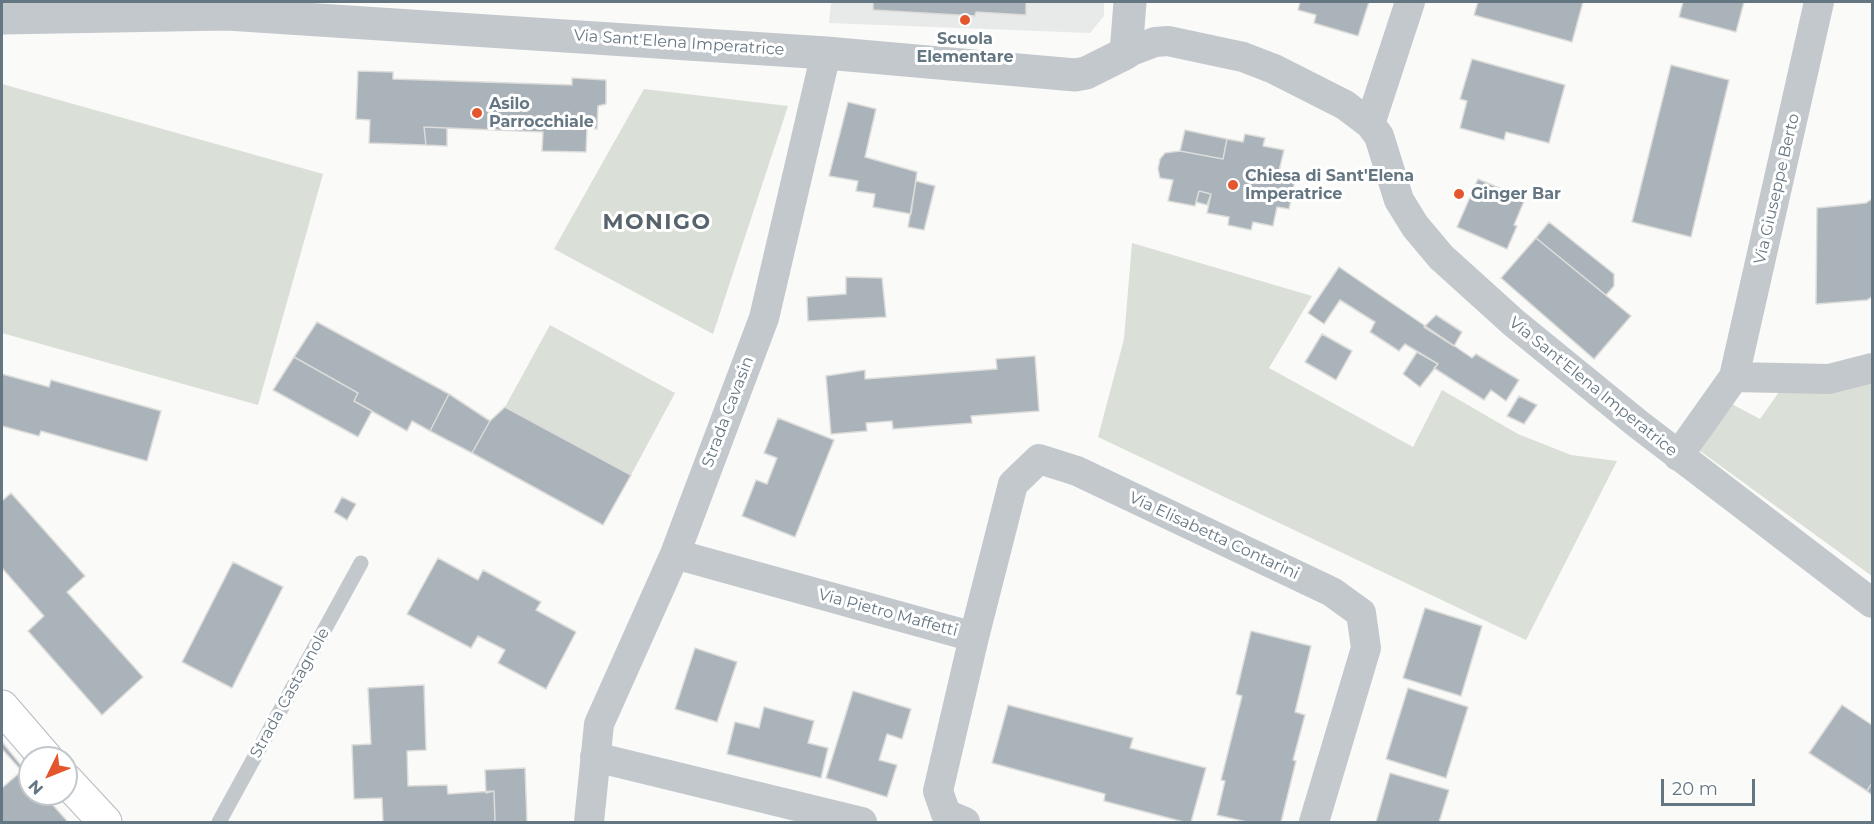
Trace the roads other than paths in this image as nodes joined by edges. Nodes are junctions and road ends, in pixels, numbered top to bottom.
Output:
1 (1130, 2) edge
2 (1410, 2) edge
3 (1820, 2) edge
4 (226, 8) edge
5 (58, 9) edge
6 (2, 18) edge
7 (826, 53) junction
8 (1126, 53) junction
9 (1370, 124) junction
10 (1872, 368) edge
11 (1734, 377) junction
12 (1678, 456) junction
13 (675, 554) junction
14 (362, 563) dead end
15 (1872, 603) edge
16 (974, 637) junction
17 (2, 707) edge
18 (36, 746) edge
19 (595, 758) junction
20 (78, 793) edge
21 (105, 822) edge
22 (219, 822) edge
23 (589, 822) edge
24 (862, 822) edge
25 (965, 822) edge
26 (1314, 822) edge

1 - 8 street
2 - 9 street
3 - 11 street, Via Giuseppe Berto
4 - 5 street, Via Sant'Elena Imperatrice
4 - 7 street, Via Sant'Elena Imperatrice
5 - 6 street, Via Sant'Elena Imperatrice
7 - 8 street, Via Sant'Elena Imperatrice
7 - 13 street, Strada Cavasin
8 - 9 street, Via Sant'Elena Imperatrice
9 - 12 street, Via Sant'Elena Imperatrice
10 - 11 street
11 - 12 street, Via Giuseppe Berto
12 - 15 street, Via Sant'Elena Imperatrice
13 - 16 street, Via Pietro Maffetti
13 - 19 street, Strada Cavasin
14 - 22 lane, Strada Castagnole
16 - 25 street, Via Pietro Maffetti
16 - 26 street, Via Elisabetta Contarini
17 - 18 main road
19 - 23 street, Strada Cavasin
19 - 24 street
20 - 21 main road

